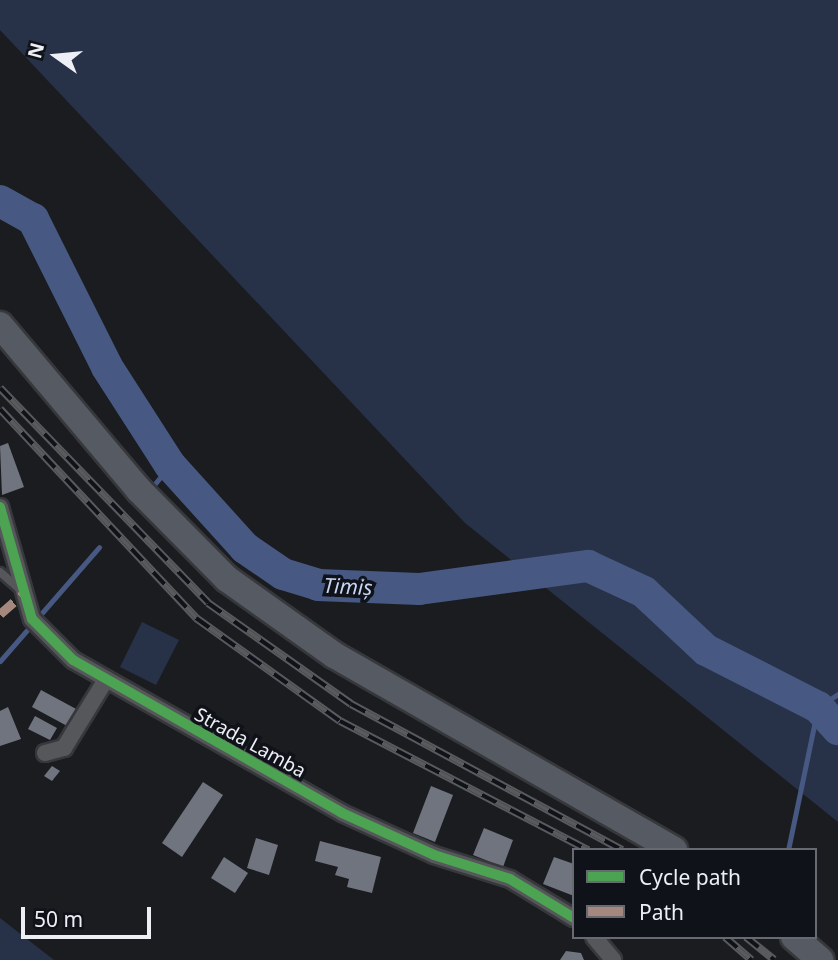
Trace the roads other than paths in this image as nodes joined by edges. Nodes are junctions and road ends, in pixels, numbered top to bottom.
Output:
1 (0, 326) edge
2 (0, 507) edge
3 (0, 572) edge
4 (24, 593) junction
5 (105, 681) junction
6 (45, 753) dead end
7 (671, 848) edge
8 (572, 917) edge
9 (596, 939) edge
10 (796, 939) edge
11 (613, 960) edge
12 (820, 960) edge

1 - 7 highway
2 - 4 street, Strada Lamba
3 - 4 lane
4 - 5 street, Strada Lamba
5 - 6 street
5 - 8 street, Strada Lamba
9 - 11 street
10 - 12 highway

